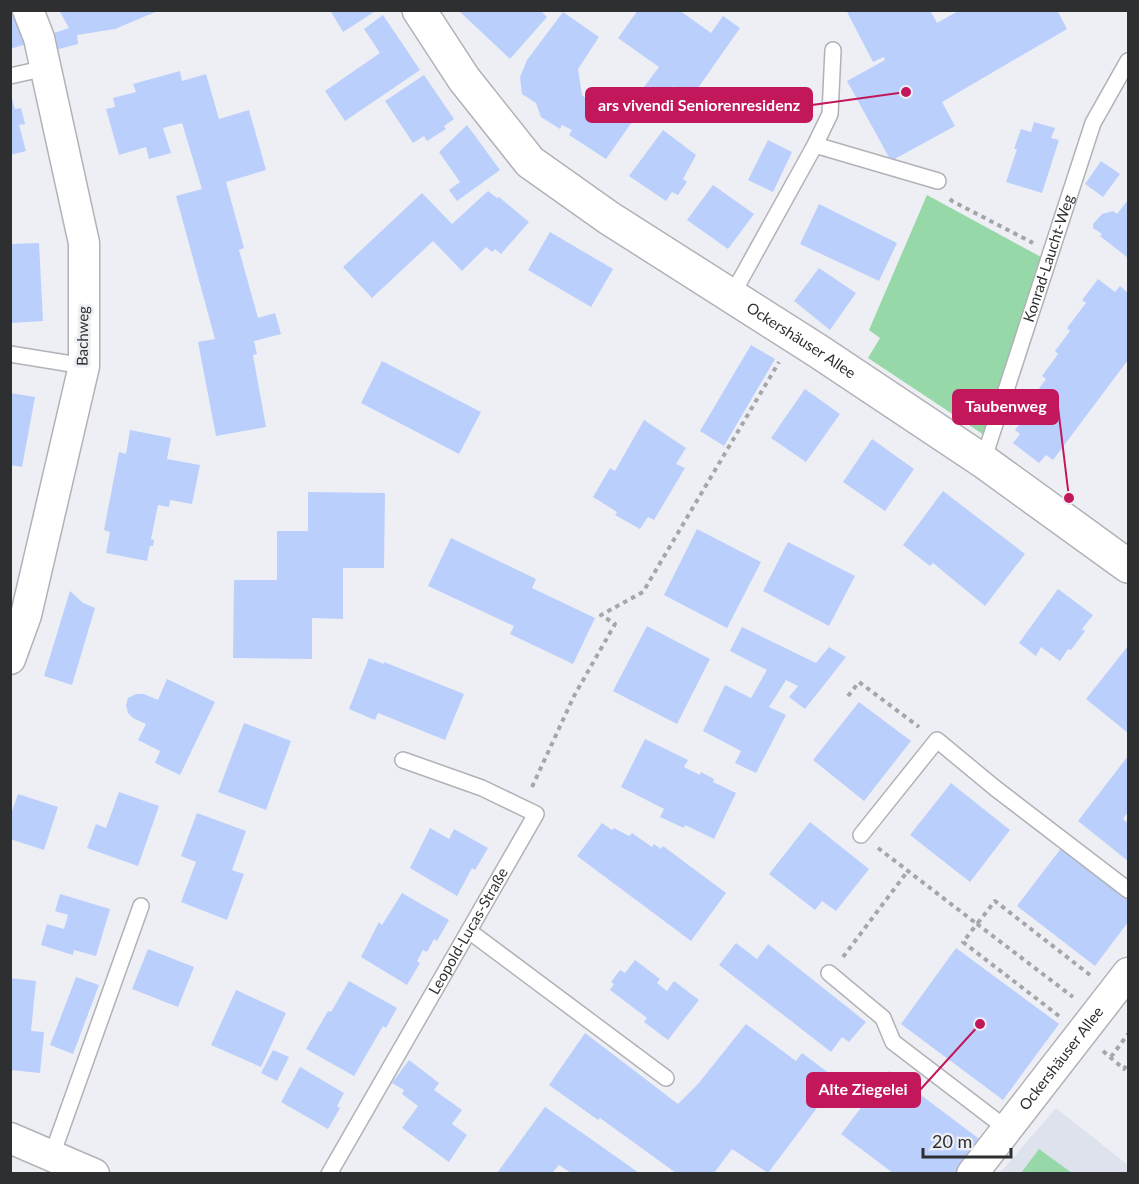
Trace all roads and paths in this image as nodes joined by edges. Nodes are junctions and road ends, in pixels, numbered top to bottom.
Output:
1 (28, 10) edge
2 (420, 10) edge
3 (833, 50) dead end
4 (1128, 61) edge
5 (46, 68) junction
6 (10, 76) edge
7 (815, 145) junction
8 (938, 181) joint
9 (1050, 252) junction
10 (732, 295) junction
11 (795, 336) junction
12 (10, 354) edge
13 (84, 366) junction
14 (983, 461) junction
15 (1128, 566) edge
16 (10, 659) edge
17 (848, 696) dead end
18 (936, 741) junction
19 (403, 760) dead end
20 (523, 807) junction
21 (861, 835) joint
22 (908, 872) junction
23 (1128, 890) edge
24 (141, 906) dead end
25 (977, 924) junction
26 (468, 931) junction
27 (830, 973) joint
28 (1105, 1003) edge
29 (1128, 1034) edge
30 (1111, 1057) dead end
31 (666, 1078) dead end
32 (1007, 1129) junction
33 (10, 1138) edge
34 (52, 1155) junction
35 (94, 1173) edge
36 (329, 1173) edge
37 (972, 1173) edge

1 - 5 street, Bachweg
2 - 10 street, Ockershäuser Allee
3 - 7 lane
4 - 9 lane, Konrad-Laucht-Weg
5 - 6 lane
5 - 13 street, Bachweg
7 - 8 lane
7 - 10 lane
8 - 9 path
9 - 14 lane, Konrad-Laucht-Weg
10 - 11 street, Ockershäuser Allee
11 - 14 street, Ockershäuser Allee
11 - 20 path
12 - 13 lane
13 - 16 street, Bachweg
14 - 15 street, Ockershäuser Allee
17 - 18 path
18 - 21 lane
18 - 23 lane
19 - 20 lane
20 - 26 lane, Leopold-Lucas-Straße
21 - 22 path
22 - 25 path
22 - 27 path
24 - 34 lane
25 - 28 path
25 - 28 path
25 - 28 path
26 - 31 lane
26 - 36 lane, Leopold-Lucas-Straße
27 - 32 lane
28 - 32 street, Ockershäuser Allee
29 - 30 path
32 - 37 street, Ockershäuser Allee
33 - 34 street
34 - 35 street

